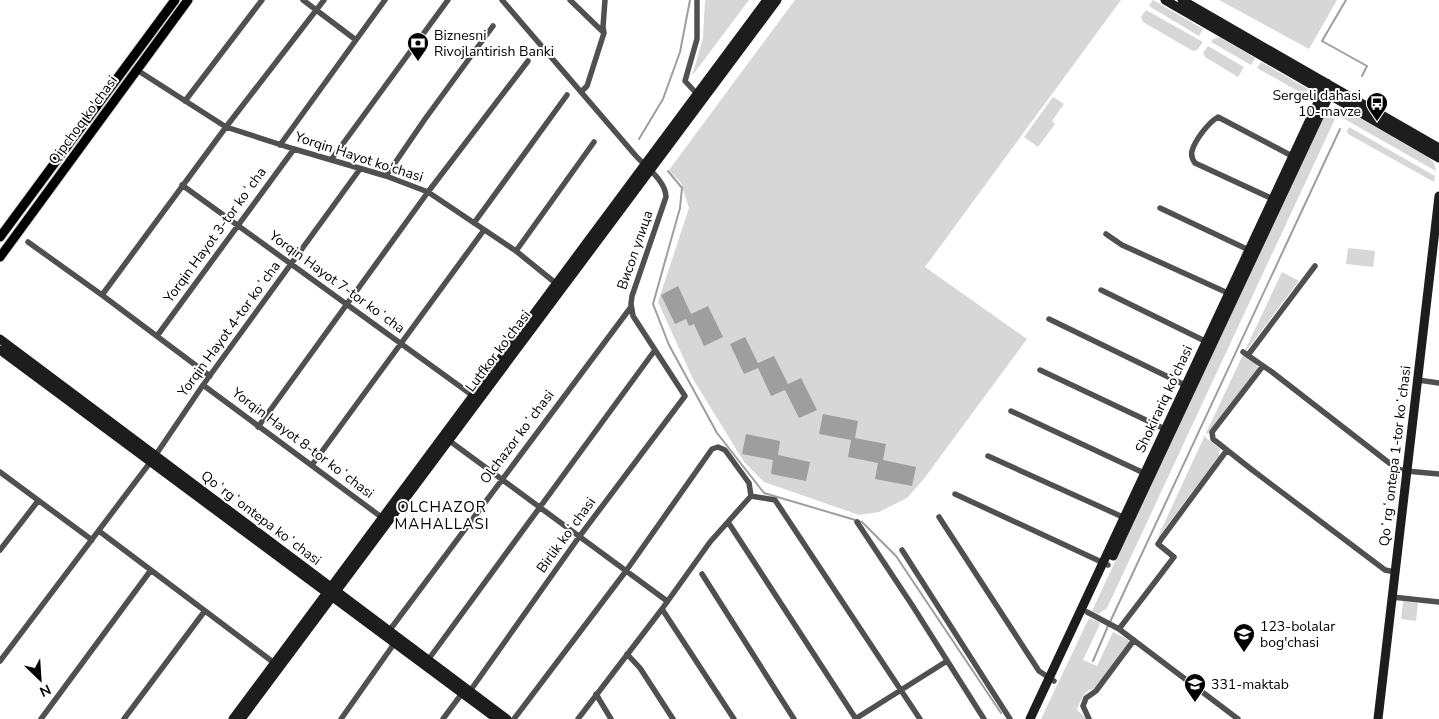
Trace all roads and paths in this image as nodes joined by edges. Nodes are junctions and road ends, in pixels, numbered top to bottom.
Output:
1 (262, 0) edge
2 (303, 0) edge
3 (324, 0) edge
4 (386, 0) edge
5 (448, 0) edge
6 (502, 0) edge
7 (570, 0) edge
8 (605, 0) edge
9 (697, 0) edge
10 (767, 0) edge
11 (777, 0) edge
12 (1165, 0) edge
13 (1182, 0) edge
14 (182, 1) edge
15 (316, 10) junction
16 (493, 26) dead end
17 (604, 32) junction
18 (356, 40) junction
19 (528, 61) dead end
20 (137, 70) junction
21 (1328, 89) junction
22 (581, 92) junction
23 (697, 94) junction
24 (567, 95) dead end
25 (185, 101) junction
26 (226, 126) junction
27 (594, 142) dead end
28 (280, 145) junction
29 (1439, 148) edge
30 (294, 149) junction
31 (1295, 158) junction
32 (1439, 158) edge
33 (331, 160) junction
34 (647, 168) junction
35 (360, 169) junction
36 (386, 176) junction
37 (182, 185) junction
38 (428, 192) junction
39 (1439, 197) edge
40 (1275, 201) junction
41 (1160, 208) dead end
42 (474, 223) junction
43 (238, 225) junction
44 (484, 230) junction
45 (1106, 234) dead end
46 (0, 237) edge
47 (28, 242) dead end
48 (516, 251) junction
49 (1252, 251) junction
50 (0, 257) edge
51 (292, 264) junction
52 (1314, 266) dead end
53 (559, 286) junction
54 (1101, 290) dead end
55 (102, 295) junction
56 (1231, 295) junction
57 (346, 305) junction
58 (631, 307) junction
59 (1049, 318) dead end
60 (156, 336) junction
61 (0, 339) edge
62 (1209, 343) junction
63 (401, 344) junction
64 (0, 350) edge
65 (655, 350) junction
66 (1263, 366) junction
67 (1040, 370) dead end
68 (210, 376) junction
69 (1418, 380) junction
70 (1439, 383) edge
71 (204, 385) junction
72 (1188, 387) junction
73 (685, 396) joint
74 (476, 398) junction
75 (1012, 411) dead end
76 (258, 427) junction
77 (1168, 431) junction
78 (446, 438) junction
79 (1227, 450) junction
80 (988, 456) dead end
81 (153, 459) junction
82 (312, 465) junction
83 (1406, 471) junction
84 (0, 472) edge
85 (1439, 474) edge
86 (1147, 475) junction
87 (501, 480) junction
88 (955, 494) dead end
89 (751, 496) junction
90 (38, 501) junction
91 (540, 508) junction
92 (940, 517) dead end
93 (1127, 519) junction
94 (385, 520) junction
95 (728, 522) junction
96 (858, 522) dead end
97 (99, 531) junction
98 (579, 537) junction
99 (92, 540) junction
100 (1, 546) edge
101 (902, 550) dead end
102 (1106, 564) junction
103 (151, 570) junction
104 (626, 571) junction
105 (1395, 572) junction
106 (702, 574) dead end
107 (331, 592) junction
108 (1392, 597) junction
109 (667, 601) junction
110 (1439, 602) edge
111 (662, 609) junction
112 (204, 612) junction
113 (1087, 612) junction
114 (1116, 627) junction
115 (389, 631) junction
116 (396, 640) junction
117 (1134, 640) junction
118 (627, 654) junction
119 (428, 660) junction
120 (0, 661) edge
121 (947, 661) junction
122 (277, 665) junction
123 (1052, 680) junction
124 (901, 690) junction
125 (466, 691) junction
126 (596, 694) junction
127 (42, 719) edge
128 (124, 719) edge
129 (233, 719) edge
130 (241, 719) edge
131 (341, 719) edge
132 (443, 719) edge
133 (497, 719) edge
134 (507, 719) edge
135 (514, 719) edge
136 (578, 719) edge
137 (611, 719) edge
138 (673, 719) edge
139 (734, 719) edge
140 (794, 719) edge
141 (856, 719) edge
142 (920, 719) edge
143 (984, 719) edge
144 (1010, 719) edge
145 (1030, 719) edge
146 (1036, 719) edge
147 (1089, 719) edge
148 (1238, 719) edge
149 (1378, 719) edge

1 - 25 street
2 - 15 street
3 - 15 street
4 - 18 street
5 - 33 street
6 - 22 street, Висол улица
7 - 17 street
8 - 17 street
9 - 23 street
10 - 23 main road, Lutfkor ko'chasi
11 - 34 main road, Lutfkor ko'chasi
12 - 21 main road
13 - 21 main road
14 - 20 main road, Qipchoq ko'chasi
14 - 46 main road, Qipchoq ko'chasi
15 - 18 street
15 - 26 street
16 - 36 street
17 - 22 street
18 - 28 street
19 - 38 street
20 - 25 street, Yorqin Hayot ko'chasi
20 - 50 main road, Qipchoq ko'chasi
21 - 29 main road
21 - 31 main road, Shokirariq ko'chasi
21 - 32 main road
22 - 34 street, Висол улица
23 - 34 main road, Lutfkor ko'chasi
24 - 42 street
25 - 26 street, Yorqin Hayot ko'chasi
26 - 28 street, Yorqin Hayot ko'chasi
26 - 37 street
27 - 48 street
28 - 30 street, Yorqin Hayot ko'chasi
30 - 33 street, Yorqin Hayot ko'chasi
30 - 43 street, Yorqin Hayot 3-tor koʻcha
31 - 40 main road, Shokirariq ko'chasi
31 - 40 street
33 - 35 street, Yorqin Hayot ko'chasi
34 - 53 main road, Lutfkor ko'chasi
34 - 58 street, Висол улица
35 - 36 street, Yorqin Hayot ko'chasi
35 - 51 street, Yorqin Hayot 4-tor koʻcha
36 - 38 street, Yorqin Hayot ko'chasi
37 - 43 street, Yorqin Hayot 7-tor koʻcha
37 - 55 street
38 - 42 street, Yorqin Hayot ko'chasi
38 - 57 street
39 - 69 main road, Qoʻrgʻontepa 1-tor koʻchasi
40 - 49 main road, Shokirariq ko'chasi
41 - 49 street
42 - 44 street, Yorqin Hayot ko'chasi
43 - 51 street, Yorqin Hayot 7-tor koʻcha
43 - 60 street, Yorqin Hayot 3-tor koʻcha
44 - 48 street, Yorqin Hayot ko'chasi
44 - 63 street
45 - 56 street
47 - 55 street
48 - 53 street, Yorqin Hayot ko'chasi
49 - 56 main road, Shokirariq ko'chasi
51 - 57 street, Yorqin Hayot 7-tor koʻcha
51 - 68 street, Yorqin Hayot 4-tor koʻcha
52 - 66 street
53 - 74 main road, Lutfkor ko'chasi
54 - 62 street
55 - 60 street
56 - 62 main road, Shokirariq ko'chasi
57 - 63 street, Yorqin Hayot 7-tor koʻcha
57 - 76 street
58 - 65 street, Висол улица
58 - 87 street, Olchazor koʻchasi
59 - 72 street
60 - 68 street
61 - 81 main road, Qoʻrgʻontepa koʻchasi
62 - 72 main road, Shokirariq ko'chasi
63 - 74 street, Yorqin Hayot 7-tor koʻcha
63 - 82 street
64 - 81 main road, Qoʻrgʻontepa koʻchasi
65 - 73 street, Висол улица
65 - 91 street
66 - 79 street
66 - 83 street
67 - 77 street
68 - 71 street, Yorqin Hayot 4-tor koʻcha
69 - 70 street
69 - 83 main road, Qoʻrgʻontepa 1-tor koʻchasi
71 - 76 street, Yorqin Hayot 8-tor koʻchasi
71 - 81 street, Yorqin Hayot 4-tor koʻcha
72 - 77 main road, Shokirariq ko'chasi
73 - 98 street, Birlik koʻchasi
74 - 78 main road, Lutfkor ko'chasi
75 - 86 street
76 - 82 street, Yorqin Hayot 8-tor koʻchasi
77 - 86 main road, Shokirariq ko'chasi
78 - 87 street
78 - 94 main road, Lutfkor ko'chasi
79 - 105 street
79 - 114 street
80 - 93 street
81 - 97 street, Yorqin Hayot 4-tor koʻcha
81 - 107 main road, Qoʻrgʻontepa koʻchasi
82 - 94 street, Yorqin Hayot 8-tor koʻchasi
83 - 85 street
83 - 105 main road, Qoʻrgʻontepa 1-tor koʻchasi
84 - 90 street
86 - 93 main road, Shokirariq ko'chasi
87 - 91 street
87 - 115 street, Olchazor koʻchasi
88 - 102 street
89 - 95 street
89 - 104 street
89 - 124 street
90 - 99 street
90 - 100 street
91 - 98 street
91 - 119 street
92 - 123 street
93 - 102 main road, Shokirariq ko'chasi
94 - 107 main road, Lutfkor ko'chasi
95 - 109 street
95 - 141 street
96 - 121 street
97 - 99 street, Yorqin Hayot 4-tor koʻcha
97 - 103 street
98 - 104 street
98 - 125 street, Birlik koʻchasi
99 - 120 street, Yorqin Hayot 4-tor koʻcha
101 - 144 street
102 - 113 main road, Shokirariq ko'chasi
102 - 123 main road, Shokirariq ko'chasi
103 - 112 street
103 - 127 street
104 - 109 street
104 - 135 street
105 - 108 main road, Qoʻrgʻontepa 1-tor koʻchasi
106 - 140 street
107 - 115 main road, Qoʻrgʻontepa koʻchasi
107 - 116 main road, Qoʻrgʻontepa koʻchasi
107 - 122 main road, Lutfkor ko'chasi
108 - 110 street
108 - 149 main road, Qoʻrgʻontepa 1-tor koʻchasi
109 - 111 street
111 - 118 street
111 - 139 street
112 - 122 street
112 - 128 street
113 - 114 street
113 - 123 main road, Shokirariq ko'chasi
114 - 117 street
115 - 116 main road, Qoʻrgʻontepa koʻchasi
116 - 119 main road, Qoʻrgʻontepa koʻchasi
116 - 125 main road, Qoʻrgʻontepa koʻchasi
116 - 131 street
117 - 147 street
117 - 148 street
118 - 126 street
118 - 138 street
119 - 125 main road, Qoʻrgʻontepa koʻchasi
121 - 124 street
121 - 143 street
122 - 129 main road, Lutfkor ko'chasi
122 - 130 main road, Lutfkor ko'chasi
123 - 145 main road, Shokirariq ko'chasi
123 - 146 main road, Shokirariq ko'chasi
124 - 141 street
124 - 142 street
125 - 132 street, Birlik koʻchasi
125 - 133 main road, Qoʻrgʻontepa koʻchasi
125 - 134 main road, Qoʻrgʻontepa koʻchasi
126 - 136 street
126 - 137 street

